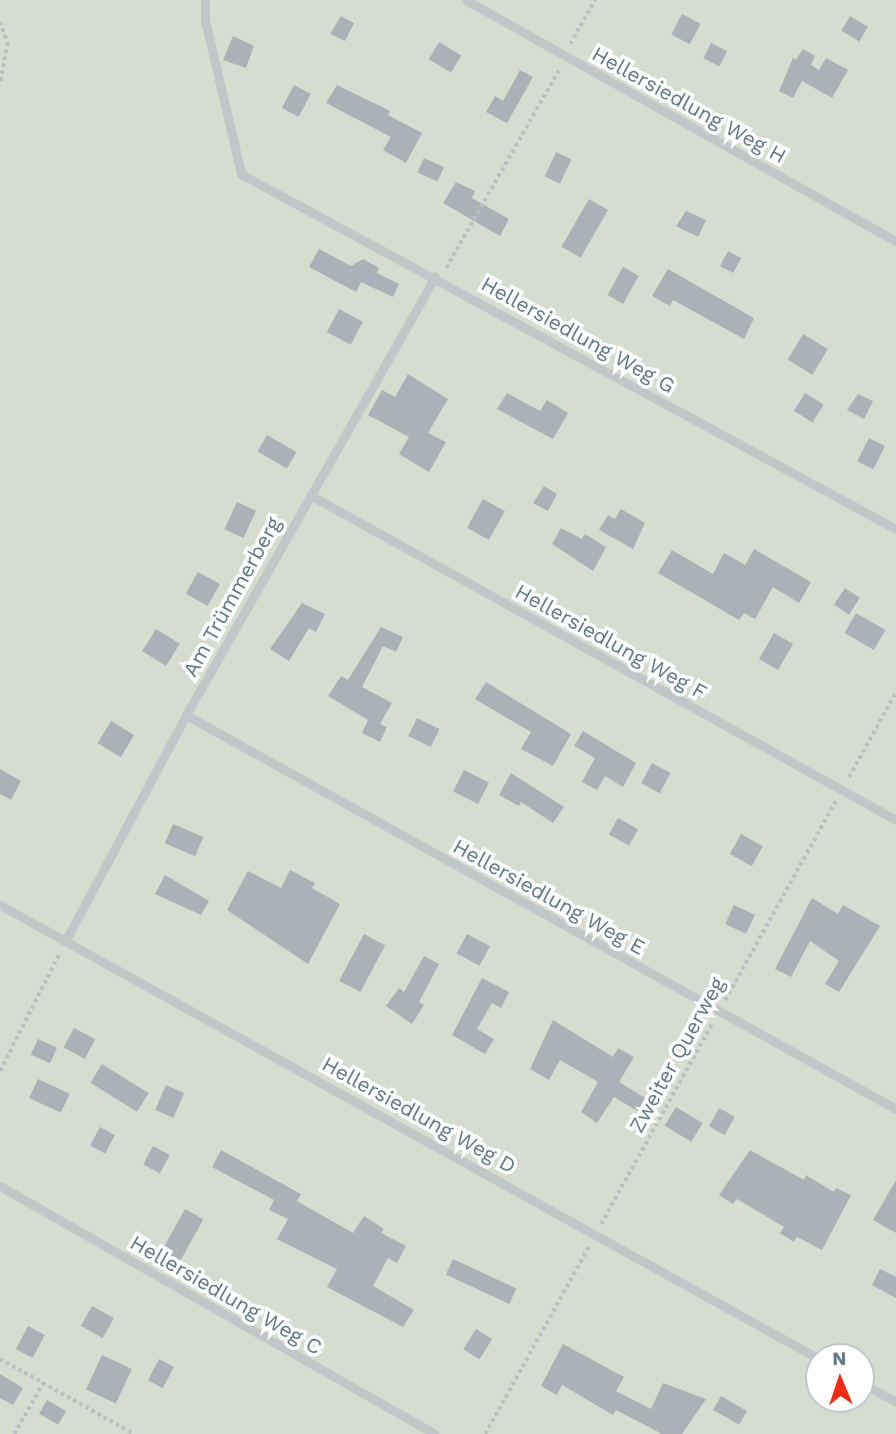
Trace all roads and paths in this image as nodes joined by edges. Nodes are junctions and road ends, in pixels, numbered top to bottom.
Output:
1 (205, 0) edge
2 (466, 0) edge
3 (595, 0) edge
4 (0, 22) edge
5 (565, 56) junction
6 (0, 84) edge
7 (896, 241) edge
8 (437, 278) junction
9 (310, 495) junction
10 (896, 530) edge
11 (896, 692) edge
12 (186, 715) junction
13 (842, 790) junction
14 (896, 820) edge
15 (0, 905) edge
16 (67, 938) junction
17 (719, 1010) junction
18 (0, 1071) edge
19 (896, 1109) edge
20 (0, 1186) edge
21 (595, 1234) junction
22 (805, 1351) edge
23 (0, 1359) edge
24 (43, 1383) junction
25 (875, 1391) edge
26 (896, 1402) edge
27 (14, 1434) edge
28 (134, 1434) edge
29 (434, 1434) edge
30 (485, 1434) edge

1 - 8 lane, Hellersiedlung Weg G
2 - 5 lane, Hellersiedlung Weg H
3 - 5 path
4 - 6 path
5 - 7 lane, Hellersiedlung Weg H
5 - 8 path
8 - 9 lane, Am Trümmerberg
8 - 10 lane, Hellersiedlung Weg G
9 - 12 lane, Am Trümmerberg
9 - 13 lane, Hellersiedlung Weg F
11 - 13 path, Zweiter Querweg
12 - 16 lane, Am Trümmerberg
12 - 17 lane, Hellersiedlung Weg E
13 - 14 lane, Hellersiedlung Weg F
13 - 17 path, Zweiter Querweg
15 - 16 lane, Hellersiedlung Weg D
16 - 18 path
16 - 21 lane, Hellersiedlung Weg D
17 - 19 lane, Hellersiedlung Weg E
17 - 21 path, Zweiter Querweg
20 - 29 lane, Hellersiedlung Weg C
21 - 22 lane, Hellersiedlung Weg D
21 - 30 path, Zweiter Querweg
23 - 24 path
24 - 27 path
24 - 28 path
25 - 26 lane

